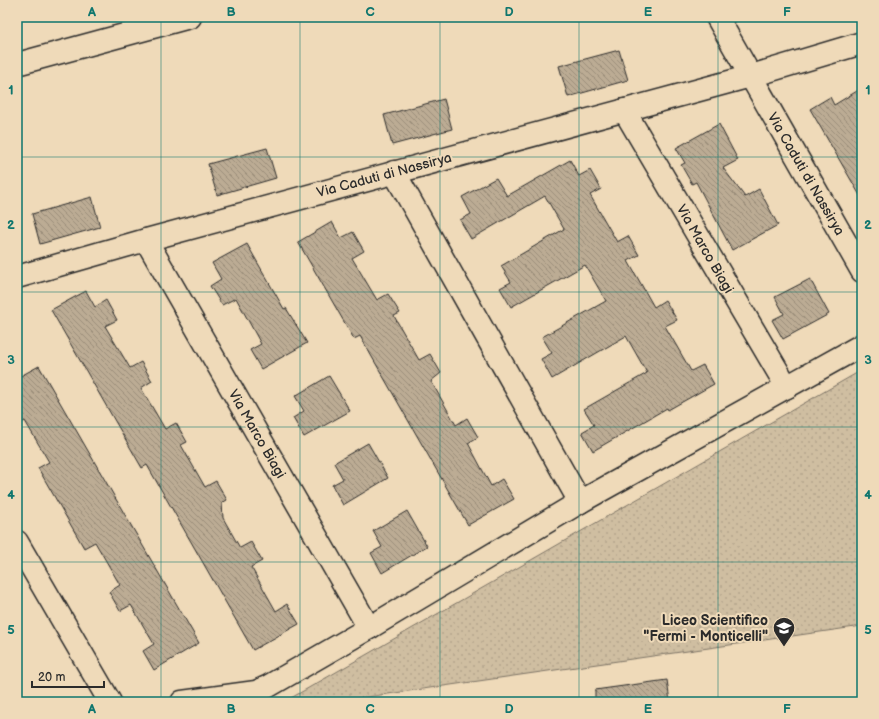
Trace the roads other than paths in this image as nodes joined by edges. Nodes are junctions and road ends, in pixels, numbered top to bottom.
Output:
1 (190, 17) edge
2 (717, 17) edge
3 (862, 43) edge
4 (17, 64) edge
5 (751, 76) junction
6 (624, 110) junction
7 (394, 172) junction
8 (146, 240) junction
9 (862, 271) edge
10 (17, 277) edge
11 (862, 345) edge
12 (787, 387) junction
13 (580, 502) junction
14 (17, 542) edge
15 (369, 628) junction
16 (110, 702) edge
17 (182, 702) edge

1 - 4 street
2 - 5 street, Via Caduti di Nassirya
3 - 5 street, Via Caduti di Nassirya
5 - 6 street, Via Caduti di Nassirya
5 - 9 street, Via Caduti di Nassirya
6 - 7 street, Via Caduti di Nassirya
6 - 12 street, Via Marco Biagi
7 - 8 street, Via Caduti di Nassirya
7 - 13 street
8 - 10 street, Via Caduti di Nassirya
8 - 15 street, Via Marco Biagi
11 - 12 street
12 - 13 street
13 - 15 street
14 - 16 street
15 - 17 street

